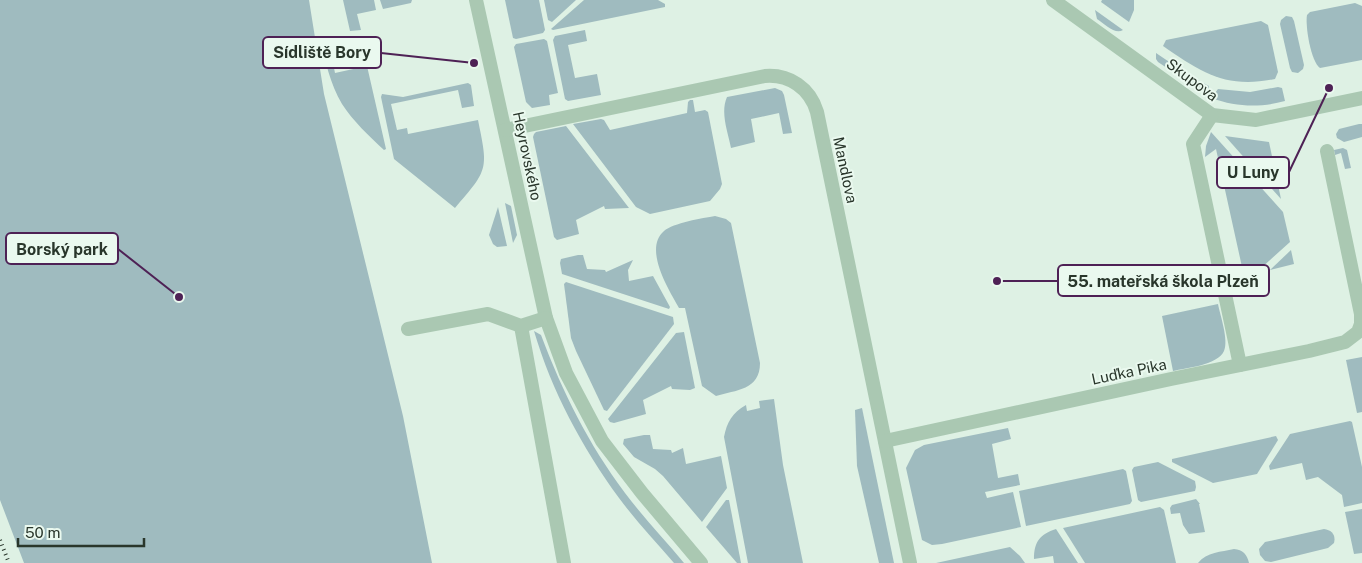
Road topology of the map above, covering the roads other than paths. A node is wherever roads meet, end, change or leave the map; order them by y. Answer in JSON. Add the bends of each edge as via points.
{"nodes":[{"id":1,"x":476,"y":0,"type":"edge"},
{"id":2,"x":1053,"y":0,"type":"edge"},
{"id":3,"x":1362,"y":98,"type":"edge"},
{"id":4,"x":1212,"y":115,"type":"junction"},
{"id":5,"x":505,"y":130,"type":"junction"},
{"id":6,"x":1327,"y":150,"type":"dead end"},
{"id":7,"x":1361,"y":314,"type":"edge"},
{"id":8,"x":546,"y":318,"type":"junction"},
{"id":9,"x":521,"y":326,"type":"junction"},
{"id":10,"x":408,"y":329,"type":"dead end"},
{"id":11,"x":1240,"y":365,"type":"junction"},
{"id":12,"x":885,"y":441,"type":"junction"},
{"id":13,"x":564,"y":563,"type":"edge"},
{"id":14,"x":701,"y":563,"type":"edge"},
{"id":15,"x":910,"y":563,"type":"edge"}],
"edges":[{"from":1,"to":5,"type":"street","name":"Heyrovského"},
{"from":2,"to":4,"type":"street","name":"Skupova"},
{"from":3,"to":4,"type":"street","name":"Skupova","via":[[1256,120]]},
{"from":4,"to":11,"type":"street","via":[[1193,144]]},
{"from":5,"to":8,"type":"street","name":"Heyrovského"},
{"from":5,"to":12,"type":"street","name":"Mandlova","via":[[765,76],[784,78],[802,87],[817,112]]},
{"from":6,"to":7,"type":"street"},
{"from":7,"to":11,"type":"street","name":"Luďka Pika","via":[[1358,332],[1345,342]]},
{"from":8,"to":9,"type":"street"},
{"from":8,"to":14,"type":"street","name":"Heyrovského","via":[[566,374],[602,441]]},
{"from":9,"to":10,"type":"street","via":[[488,314]]},
{"from":9,"to":13,"type":"street"},
{"from":11,"to":12,"type":"street","name":"Luďka Pika"},
{"from":12,"to":15,"type":"street","name":"Mandlova"}]}
